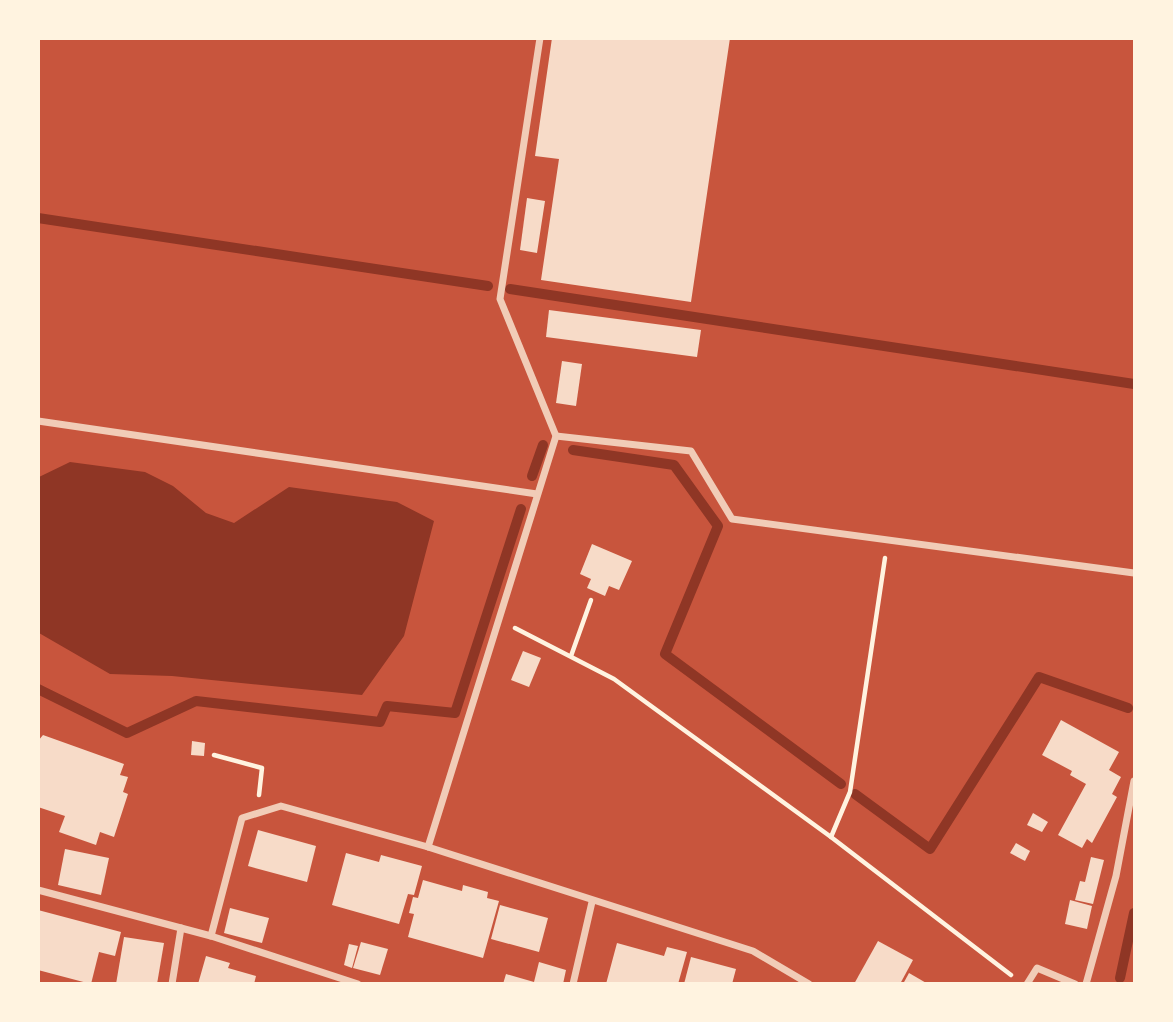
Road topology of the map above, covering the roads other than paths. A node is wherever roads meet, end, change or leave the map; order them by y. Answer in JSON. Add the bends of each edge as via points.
{"nodes":[{"id":1,"x":540,"y":38,"type":"edge"},
{"id":2,"x":38,"y":421,"type":"edge"},
{"id":3,"x":556,"y":436,"type":"junction"},
{"id":4,"x":537,"y":494,"type":"junction"},
{"id":5,"x":1135,"y":573,"type":"edge"},
{"id":6,"x":1135,"y":781,"type":"edge"},
{"id":7,"x":428,"y":847,"type":"junction"},
{"id":8,"x":38,"y":890,"type":"edge"},
{"id":9,"x":592,"y":902,"type":"junction"},
{"id":10,"x":181,"y":928,"type":"junction"},
{"id":11,"x":211,"y":936,"type":"junction"},
{"id":12,"x":172,"y":984,"type":"edge"},
{"id":13,"x":358,"y":984,"type":"edge"},
{"id":14,"x":573,"y":984,"type":"edge"},
{"id":15,"x":809,"y":984,"type":"edge"},
{"id":16,"x":1027,"y":984,"type":"edge"},
{"id":17,"x":1075,"y":984,"type":"edge"},
{"id":18,"x":1086,"y":984,"type":"edge"}],
"edges":[{"from":1,"to":3,"type":"street","via":[[500,299]]},
{"from":2,"to":4,"type":"street"},
{"from":3,"to":4,"type":"street"},
{"from":3,"to":5,"type":"street","via":[[691,451],[732,519]]},
{"from":4,"to":7,"type":"street"},
{"from":6,"to":18,"type":"street","via":[[1116,876]]},
{"from":7,"to":9,"type":"street"},
{"from":7,"to":11,"type":"street","via":[[281,806],[242,818]]},
{"from":8,"to":10,"type":"street"},
{"from":9,"to":14,"type":"street"},
{"from":9,"to":15,"type":"street","via":[[753,951]]},
{"from":10,"to":11,"type":"street"},
{"from":10,"to":12,"type":"street"},
{"from":11,"to":13,"type":"street"},
{"from":16,"to":17,"type":"street","via":[[1037,968]]}]}
